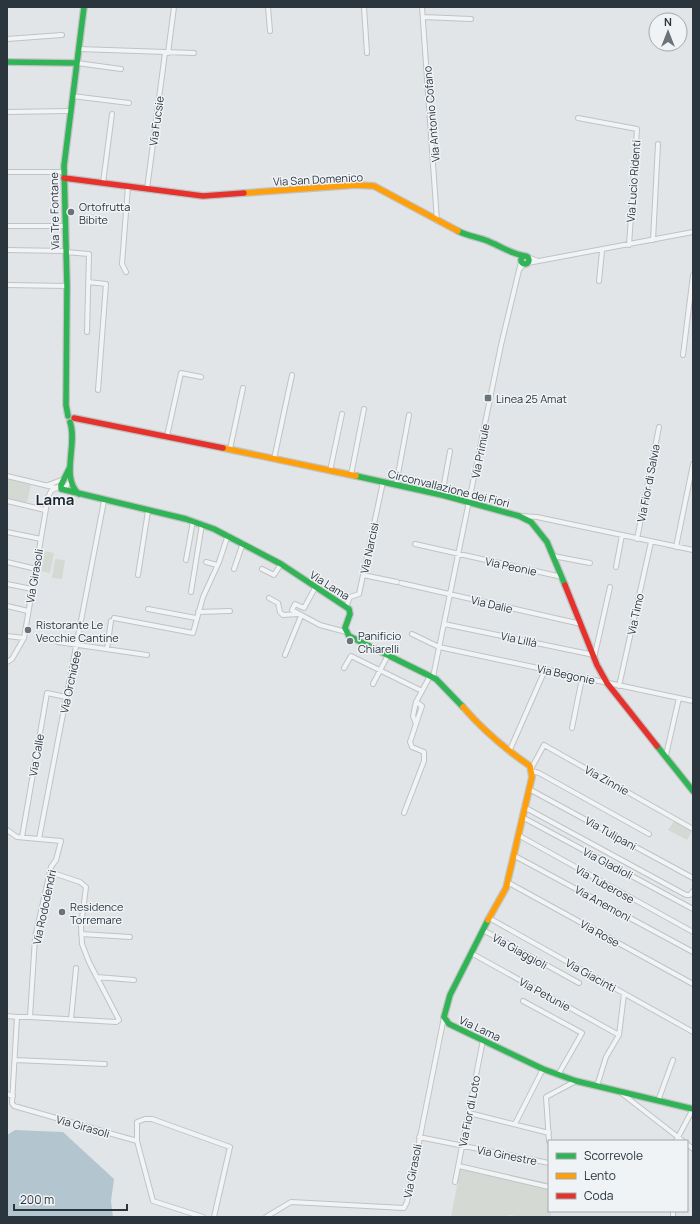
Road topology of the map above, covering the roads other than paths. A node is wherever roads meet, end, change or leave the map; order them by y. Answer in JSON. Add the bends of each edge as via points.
{"nodes":[{"id":1,"x":84,"y":7,"type":"edge"},
{"id":2,"x":174,"y":7,"type":"edge"},
{"id":3,"x":268,"y":7,"type":"edge"},
{"id":4,"x":364,"y":7,"type":"edge"},
{"id":5,"x":422,"y":7,"type":"edge"},
{"id":6,"x":423,"y":17,"type":"junction"},
{"id":7,"x":470,"y":19,"type":"dead end"},
{"id":8,"x":270,"y":30,"type":"dead end"},
{"id":9,"x":62,"y":35,"type":"dead end"},
{"id":10,"x":7,"y":39,"type":"edge"},
{"id":11,"x":79,"y":49,"type":"junction"},
{"id":12,"x":167,"y":53,"type":"junction"},
{"id":13,"x":194,"y":53,"type":"dead end"},
{"id":14,"x":367,"y":53,"type":"dead end"},
{"id":15,"x":7,"y":62,"type":"edge"},
{"id":16,"x":77,"y":63,"type":"junction"},
{"id":17,"x":121,"y":69,"type":"dead end"},
{"id":18,"x":72,"y":96,"type":"junction"},
{"id":19,"x":129,"y":103,"type":"dead end"},
{"id":20,"x":70,"y":111,"type":"junction"},
{"id":21,"x":7,"y":112,"type":"edge"},
{"id":22,"x":112,"y":114,"type":"dead end"},
{"id":23,"x":578,"y":118,"type":"dead end"},
{"id":24,"x":658,"y":144,"type":"dead end"},
{"id":25,"x":7,"y":172,"type":"edge"},
{"id":26,"x":64,"y":175,"type":"junction"},
{"id":27,"x":103,"y":183,"type":"junction"},
{"id":28,"x":128,"y":186,"type":"junction"},
{"id":29,"x":147,"y":188,"type":"junction"},
{"id":30,"x":437,"y":221,"type":"junction"},
{"id":31,"x":7,"y":226,"type":"edge"},
{"id":32,"x":64,"y":226,"type":"junction"},
{"id":33,"x":693,"y":232,"type":"edge"},
{"id":34,"x":653,"y":240,"type":"junction"},
{"id":35,"x":628,"y":245,"type":"junction"},
{"id":36,"x":7,"y":250,"type":"edge"},
{"id":37,"x":602,"y":251,"type":"junction"},
{"id":38,"x":65,"y":252,"type":"junction"},
{"id":39,"x":524,"y":261,"type":"junction"},
{"id":40,"x":126,"y":272,"type":"dead end"},
{"id":41,"x":693,"y":275,"type":"edge"},
{"id":42,"x":599,"y":281,"type":"dead end"},
{"id":43,"x":88,"y":282,"type":"junction"},
{"id":44,"x":7,"y":285,"type":"edge"},
{"id":45,"x":67,"y":286,"type":"junction"},
{"id":46,"x":87,"y":332,"type":"dead end"},
{"id":47,"x":683,"y":355,"type":"dead end"},
{"id":48,"x":292,"y":375,"type":"dead end"},
{"id":49,"x":201,"y":377,"type":"dead end"},
{"id":50,"x":243,"y":388,"type":"dead end"},
{"id":51,"x":98,"y":390,"type":"dead end"},
{"id":52,"x":364,"y":409,"type":"dead end"},
{"id":53,"x":342,"y":414,"type":"dead end"},
{"id":54,"x":409,"y":415,"type":"dead end"},
{"id":55,"x":68,"y":416,"type":"joint"},
{"id":56,"x":72,"y":420,"type":"junction"},
{"id":57,"x":659,"y":427,"type":"dead end"},
{"id":58,"x":167,"y":436,"type":"junction"},
{"id":59,"x":230,"y":449,"type":"junction"},
{"id":60,"x":450,"y":451,"type":"dead end"},
{"id":61,"x":274,"y":459,"type":"junction"},
{"id":62,"x":693,"y":464,"type":"edge"},
{"id":63,"x":70,"y":467,"type":"junction"},
{"id":64,"x":330,"y":471,"type":"junction"},
{"id":65,"x":351,"y":475,"type":"junction"},
{"id":66,"x":7,"y":476,"type":"edge"},
{"id":67,"x":64,"y":479,"type":"junction"},
{"id":68,"x":70,"y":481,"type":"junction"},
{"id":69,"x":383,"y":482,"type":"junction"},
{"id":70,"x":396,"y":485,"type":"junction"},
{"id":71,"x":46,"y":486,"type":"junction"},
{"id":72,"x":59,"y":487,"type":"junction"},
{"id":73,"x":442,"y":494,"type":"junction"},
{"id":74,"x":82,"y":496,"type":"junction"},
{"id":75,"x":7,"y":501,"type":"edge"},
{"id":76,"x":104,"y":501,"type":"junction"},
{"id":77,"x":469,"y":503,"type":"junction"},
{"id":78,"x":45,"y":510,"type":"junction"},
{"id":79,"x":148,"y":510,"type":"junction"},
{"id":80,"x":519,"y":516,"type":"junction"},
{"id":81,"x":193,"y":521,"type":"junction"},
{"id":82,"x":202,"y":524,"type":"junction"},
{"id":83,"x":7,"y":532,"type":"edge"},
{"id":84,"x":228,"y":535,"type":"junction"},
{"id":85,"x":622,"y":535,"type":"junction"},
{"id":86,"x":41,"y":539,"type":"junction"},
{"id":87,"x":637,"y":539,"type":"junction"},
{"id":88,"x":651,"y":542,"type":"junction"},
{"id":89,"x":243,"y":543,"type":"junction"},
{"id":90,"x":415,"y":544,"type":"dead end"},
{"id":91,"x":676,"y":547,"type":"junction"},
{"id":92,"x":693,"y":550,"type":"edge"},
{"id":93,"x":459,"y":554,"type":"junction"},
{"id":94,"x":553,"y":556,"type":"junction"},
{"id":95,"x":186,"y":560,"type":"dead end"},
{"id":96,"x":7,"y":562,"type":"edge"},
{"id":97,"x":206,"y":562,"type":"dead end"},
{"id":98,"x":590,"y":562,"type":"dead end"},
{"id":99,"x":281,"y":564,"type":"junction"},
{"id":100,"x":217,"y":565,"type":"junction"},
{"id":101,"x":616,"y":566,"type":"dead end"},
{"id":102,"x":36,"y":569,"type":"junction"},
{"id":103,"x":234,"y":569,"type":"dead end"},
{"id":104,"x":262,"y":569,"type":"dead end"},
{"id":105,"x":138,"y":575,"type":"dead end"},
{"id":106,"x":363,"y":575,"type":"junction"},
{"id":107,"x":563,"y":577,"type":"junction"},
{"id":108,"x":7,"y":584,"type":"edge"},
{"id":109,"x":610,"y":587,"type":"dead end"},
{"id":110,"x":315,"y":588,"type":"junction"},
{"id":111,"x":32,"y":589,"type":"junction"},
{"id":112,"x":191,"y":592,"type":"dead end"},
{"id":113,"x":450,"y":595,"type":"junction"},
{"id":114,"x":270,"y":598,"type":"dead end"},
{"id":115,"x":7,"y":606,"type":"edge"},
{"id":116,"x":346,"y":607,"type":"junction"},
{"id":117,"x":148,"y":609,"type":"dead end"},
{"id":118,"x":28,"y":611,"type":"junction"},
{"id":119,"x":230,"y":611,"type":"dead end"},
{"id":120,"x":198,"y":612,"type":"junction"},
{"id":121,"x":300,"y":615,"type":"junction"},
{"id":122,"x":196,"y":618,"type":"junction"},
{"id":123,"x":444,"y":624,"type":"junction"},
{"id":124,"x":582,"y":624,"type":"junction"},
{"id":125,"x":346,"y":632,"type":"junction"},
{"id":126,"x":412,"y":634,"type":"dead end"},
{"id":127,"x":7,"y":636,"type":"edge"},
{"id":128,"x":24,"y":638,"type":"junction"},
{"id":129,"x":58,"y":642,"type":"dead end"},
{"id":130,"x":78,"y":645,"type":"junction"},
{"id":131,"x":439,"y":647,"type":"junction"},
{"id":132,"x":107,"y":649,"type":"junction"},
{"id":133,"x":285,"y":655,"type":"dead end"},
{"id":134,"x":388,"y":655,"type":"junction"},
{"id":135,"x":594,"y":655,"type":"junction"},
{"id":136,"x":147,"y":656,"type":"dead end"},
{"id":137,"x":7,"y":662,"type":"edge"},
{"id":138,"x":344,"y":668,"type":"dead end"},
{"id":139,"x":380,"y":670,"type":"junction"},
{"id":140,"x":545,"y":670,"type":"junction"},
{"id":141,"x":431,"y":676,"type":"junction"},
{"id":142,"x":582,"y":678,"type":"junction"},
{"id":143,"x":607,"y":683,"type":"junction"},
{"id":144,"x":373,"y":684,"type":"dead end"},
{"id":145,"x":619,"y":686,"type":"junction"},
{"id":146,"x":422,"y":691,"type":"junction"},
{"id":147,"x":66,"y":697,"type":"junction"},
{"id":148,"x":679,"y":698,"type":"junction"},
{"id":149,"x":693,"y":700,"type":"edge"},
{"id":150,"x":416,"y":702,"type":"junction"},
{"id":151,"x":416,"y":724,"type":"junction"},
{"id":152,"x":572,"y":728,"type":"dead end"},
{"id":153,"x":509,"y":752,"type":"junction"},
{"id":154,"x":666,"y":755,"type":"junction"},
{"id":155,"x":532,"y":770,"type":"junction"},
{"id":156,"x":693,"y":782,"type":"edge"},
{"id":157,"x":529,"y":789,"type":"junction"},
{"id":158,"x":692,"y":790,"type":"edge"},
{"id":159,"x":524,"y":806,"type":"junction"},
{"id":160,"x":404,"y":813,"type":"dead end"},
{"id":161,"x":522,"y":817,"type":"junction"},
{"id":162,"x":693,"y":829,"type":"edge"},
{"id":163,"x":7,"y":830,"type":"edge"},
{"id":164,"x":649,"y":834,"type":"dead end"},
{"id":165,"x":518,"y":835,"type":"junction"},
{"id":166,"x":22,"y":837,"type":"junction"},
{"id":167,"x":39,"y":839,"type":"junction"},
{"id":168,"x":513,"y":855,"type":"junction"},
{"id":169,"x":50,"y":872,"type":"junction"},
{"id":170,"x":693,"y":878,"type":"edge"},
{"id":171,"x":507,"y":882,"type":"junction"},
{"id":172,"x":693,"y":891,"type":"edge"},
{"id":173,"x":693,"y":909,"type":"edge"},
{"id":174,"x":488,"y":918,"type":"junction"},
{"id":175,"x":483,"y":930,"type":"junction"},
{"id":176,"x":693,"y":932,"type":"edge"},
{"id":177,"x":81,"y":934,"type":"junction"},
{"id":178,"x":130,"y":937,"type":"dead end"},
{"id":179,"x":693,"y":952,"type":"edge"},
{"id":180,"x":471,"y":953,"type":"junction"},
{"id":181,"x":76,"y":968,"type":"dead end"},
{"id":182,"x":97,"y":977,"type":"junction"},
{"id":183,"x":134,"y":980,"type":"dead end"},
{"id":184,"x":579,"y":983,"type":"dead end"},
{"id":185,"x":693,"y":984,"type":"edge"},
{"id":186,"x":624,"y":994,"type":"junction"},
{"id":187,"x":523,"y":1001,"type":"dead end"},
{"id":188,"x":7,"y":1016,"type":"edge"},
{"id":189,"x":17,"y":1017,"type":"junction"},
{"id":190,"x":30,"y":1017,"type":"junction"},
{"id":191,"x":444,"y":1017,"type":"junction"},
{"id":192,"x":71,"y":1019,"type":"junction"},
{"id":193,"x":693,"y":1032,"type":"edge"},
{"id":194,"x":619,"y":1035,"type":"junction"},
{"id":195,"x":483,"y":1040,"type":"junction"},
{"id":196,"x":15,"y":1060,"type":"junction"},
{"id":197,"x":673,"y":1060,"type":"dead end"},
{"id":198,"x":104,"y":1064,"type":"dead end"},
{"id":199,"x":544,"y":1069,"type":"junction"},
{"id":200,"x":558,"y":1075,"type":"junction"},
{"id":201,"x":576,"y":1082,"type":"junction"},
{"id":202,"x":597,"y":1086,"type":"junction"},
{"id":203,"x":619,"y":1091,"type":"junction"},
{"id":204,"x":7,"y":1094,"type":"edge"},
{"id":205,"x":13,"y":1096,"type":"junction"},
{"id":206,"x":658,"y":1101,"type":"junction"},
{"id":207,"x":693,"y":1109,"type":"edge"},
{"id":208,"x":469,"y":1113,"type":"junction"},
{"id":209,"x":515,"y":1124,"type":"junction"},
{"id":210,"x":549,"y":1133,"type":"junction"},
{"id":211,"x":419,"y":1137,"type":"junction"},
{"id":212,"x":677,"y":1139,"type":"edge"},
{"id":213,"x":549,"y":1140,"type":"edge"},
{"id":214,"x":137,"y":1141,"type":"junction"},
{"id":215,"x":462,"y":1146,"type":"junction"},
{"id":216,"x":548,"y":1163,"type":"edge"},
{"id":217,"x":459,"y":1166,"type":"junction"},
{"id":218,"x":455,"y":1182,"type":"dead end"},
{"id":219,"x":548,"y":1187,"type":"edge"},
{"id":220,"x":203,"y":1217,"type":"edge"},
{"id":221,"x":214,"y":1217,"type":"edge"},
{"id":222,"x":266,"y":1217,"type":"edge"}],
"edges":[{"from":1,"to":11,"type":"street","name":"Via Tre Fontane"},
{"from":2,"to":12,"type":"street","name":"Via Fucsie"},
{"from":3,"to":8,"type":"street"},
{"from":4,"to":14,"type":"street"},
{"from":5,"to":6,"type":"street","name":"Via Antonio Cofano"},
{"from":6,"to":7,"type":"street"},
{"from":6,"to":30,"type":"street","name":"Via Antonio Cofano"},
{"from":9,"to":10,"type":"street"},
{"from":11,"to":12,"type":"street"},
{"from":11,"to":16,"type":"street","name":"Via Tre Fontane"},
{"from":12,"to":13,"type":"street"},
{"from":12,"to":29,"type":"street","name":"Via Fucsie"},
{"from":15,"to":16,"type":"street"},
{"from":16,"to":17,"type":"street"},
{"from":16,"to":18,"type":"street","name":"Via Tre Fontane"},
{"from":18,"to":19,"type":"street"},
{"from":18,"to":20,"type":"street","name":"Via Tre Fontane"},
{"from":20,"to":21,"type":"street"},
{"from":20,"to":26,"type":"street","name":"Via Tre Fontane"},
{"from":22,"to":27,"type":"street"},
{"from":23,"to":35,"type":"street","name":"Via Lucio Ridenti","via":[[637,129]]},
{"from":24,"to":34,"type":"street"},
{"from":25,"to":26,"type":"street"},
{"from":26,"to":27,"type":"street","name":"Via San Domenico"},
{"from":26,"to":32,"type":"street","name":"Via Tre Fontane"},
{"from":27,"to":28,"type":"street","name":"Via San Domenico"},
{"from":28,"to":29,"type":"street","name":"Via San Domenico"},
{"from":28,"to":40,"type":"street","via":[[122,264]]},
{"from":29,"to":30,"type":"street","name":"Via San Domenico","via":[[218,196],[356,185],[374,186]]},
{"from":30,"to":39,"type":"street","name":"Via San Domenico","via":[[469,237],[489,242]]},
{"from":31,"to":32,"type":"street"},
{"from":32,"to":38,"type":"street","name":"Via Tre Fontane"},
{"from":33,"to":34,"type":"street"},
{"from":34,"to":35,"type":"street"},
{"from":35,"to":37,"type":"street"},
{"from":36,"to":38,"type":"street"},
{"from":37,"to":39,"type":"street","via":[[540,262]]},
{"from":37,"to":42,"type":"street"},
{"from":38,"to":43,"type":"street","via":[[89,254]]},
{"from":38,"to":45,"type":"street","name":"Via Tre Fontane"},
{"from":39,"to":77,"type":"street","name":"Via Primule","via":[[517,272]]},
{"from":41,"to":47,"type":"street"},
{"from":43,"to":46,"type":"street"},
{"from":43,"to":51,"type":"street","via":[[106,284]]},
{"from":44,"to":45,"type":"street"},
{"from":45,"to":55,"type":"street","name":"Via Tre Fontane"},
{"from":48,"to":61,"type":"street"},
{"from":49,"to":58,"type":"street","via":[[181,373]]},
{"from":50,"to":59,"type":"street"},
{"from":52,"to":65,"type":"street"},
{"from":53,"to":64,"type":"street"},
{"from":54,"to":70,"type":"street"},
{"from":55,"to":56,"type":"street","name":"Circonvallazione dei Fiori","via":[[72,415]]},
{"from":56,"to":58,"type":"street","name":"Circonvallazione dei Fiori"},
{"from":56,"to":63,"type":"street"},
{"from":57,"to":87,"type":"street","name":"Via Fior di Salvia"},
{"from":58,"to":59,"type":"street","name":"Circonvallazione dei Fiori"},
{"from":59,"to":61,"type":"street","name":"Circonvallazione dei Fiori"},
{"from":60,"to":73,"type":"street"},
{"from":61,"to":64,"type":"street","name":"Circonvallazione dei Fiori"},
{"from":62,"to":91,"type":"street"},
{"from":63,"to":67,"type":"street"},
{"from":63,"to":68,"type":"street"},
{"from":64,"to":65,"type":"street","name":"Circonvallazione dei Fiori"},
{"from":65,"to":69,"type":"street","name":"Circonvallazione dei Fiori"},
{"from":66,"to":71,"type":"street"},
{"from":67,"to":71,"type":"street"},
{"from":67,"to":72,"type":"street"},
{"from":68,"to":72,"type":"street","name":"Via Girasoli","via":[[66,487]]},
{"from":68,"to":74,"type":"street","via":[[73,489]]},
{"from":69,"to":70,"type":"street","name":"Circonvallazione dei Fiori"},
{"from":69,"to":106,"type":"street","name":"Via Narcisi"},
{"from":70,"to":73,"type":"street","name":"Circonvallazione dei Fiori"},
{"from":71,"to":72,"type":"street"},
{"from":72,"to":74,"type":"street","name":"Via Lama"},
{"from":72,"to":78,"type":"street","name":"Via Girasoli","via":[[51,491]]},
{"from":73,"to":77,"type":"street","name":"Circonvallazione dei Fiori"},
{"from":74,"to":76,"type":"street","name":"Via Lama"},
{"from":75,"to":78,"type":"street"},
{"from":76,"to":79,"type":"street","name":"Via Lama"},
{"from":76,"to":130,"type":"street","name":"Via Orchidee"},
{"from":77,"to":80,"type":"street","name":"Circonvallazione dei Fiori"},
{"from":77,"to":93,"type":"street","name":"Via Primule"},
{"from":78,"to":86,"type":"street","name":"Via Girasoli"},
{"from":79,"to":81,"type":"street","name":"Via Lama"},
{"from":79,"to":105,"type":"street"},
{"from":80,"to":85,"type":"street","via":[[537,517]]},
{"from":80,"to":94,"type":"street","name":"Circonvallazione dei Fiori","via":[[537,528]]},
{"from":81,"to":82,"type":"street","name":"Via Lama"},
{"from":81,"to":95,"type":"street"},
{"from":82,"to":84,"type":"street","name":"Via Lama"},
{"from":82,"to":112,"type":"street"},
{"from":83,"to":86,"type":"street"},
{"from":84,"to":89,"type":"street","name":"Via Lama"},
{"from":84,"to":100,"type":"street"},
{"from":85,"to":87,"type":"street"},
{"from":85,"to":101,"type":"street"},
{"from":86,"to":102,"type":"street","name":"Via Girasoli"},
{"from":87,"to":88,"type":"street"},
{"from":88,"to":91,"type":"street"},
{"from":88,"to":145,"type":"street","name":"Via Timo"},
{"from":89,"to":99,"type":"street","name":"Via Lama"},
{"from":89,"to":103,"type":"street"},
{"from":90,"to":93,"type":"street","name":"Via Peonie"},
{"from":91,"to":92,"type":"street"},
{"from":93,"to":107,"type":"street","name":"Via Peonie"},
{"from":93,"to":113,"type":"street","name":"Via Primule"},
{"from":94,"to":98,"type":"street"},
{"from":94,"to":107,"type":"street","name":"Circonvallazione dei Fiori"},
{"from":96,"to":102,"type":"street"},
{"from":97,"to":100,"type":"street"},
{"from":99,"to":104,"type":"street","via":[[274,575]]},
{"from":99,"to":110,"type":"street","name":"Via Lama"},
{"from":100,"to":120,"type":"street"},
{"from":102,"to":111,"type":"street","name":"Via Girasoli"},
{"from":106,"to":113,"type":"street","name":"Via Dalie"},
{"from":106,"to":116,"type":"street","name":"Via Narcisi","via":[[359,594],[350,597]]},
{"from":107,"to":124,"type":"street","name":"Circonvallazione dei Fiori"},
{"from":108,"to":111,"type":"street"},
{"from":109,"to":135,"type":"street"},
{"from":110,"to":116,"type":"street","name":"Via Lama"},
{"from":110,"to":121,"type":"street","via":[[304,608],[295,604],[292,610]]},
{"from":111,"to":118,"type":"street","name":"Via Girasoli"},
{"from":113,"to":123,"type":"street","name":"Via Primule"},
{"from":113,"to":124,"type":"street","name":"Via Dalie"},
{"from":114,"to":121,"type":"street","via":[[278,603],[280,612],[284,615]]},
{"from":115,"to":118,"type":"street"},
{"from":116,"to":125,"type":"street","name":"Via Lama","via":[[350,614]]},
{"from":117,"to":122,"type":"street"},
{"from":118,"to":128,"type":"street","name":"Via Girasoli"},
{"from":119,"to":120,"type":"street"},
{"from":120,"to":122,"type":"street"},
{"from":121,"to":125,"type":"street"},
{"from":121,"to":133,"type":"street"},
{"from":122,"to":132,"type":"street","via":[[193,633],[113,619]]},
{"from":123,"to":131,"type":"street","name":"Via Primule"},
{"from":123,"to":135,"type":"street","name":"Via Lillà"},
{"from":124,"to":135,"type":"street","name":"Circonvallazione dei Fiori"},
{"from":125,"to":134,"type":"street","via":[[349,636]]},
{"from":126,"to":131,"type":"street","name":"Via Begonie"},
{"from":127,"to":128,"type":"street"},
{"from":128,"to":137,"type":"street","name":"Via Girasoli","via":[[12,659]]},
{"from":129,"to":130,"type":"street"},
{"from":130,"to":132,"type":"street"},
{"from":130,"to":147,"type":"street","name":"Via Orchidee"},
{"from":131,"to":140,"type":"street","name":"Via Begonie"},
{"from":131,"to":141,"type":"street","name":"Via Primule"},
{"from":132,"to":136,"type":"street"},
{"from":134,"to":139,"type":"street"},
{"from":134,"to":141,"type":"street"},
{"from":135,"to":143,"type":"street","name":"Circonvallazione dei Fiori"},
{"from":138,"to":139,"type":"street","via":[[351,656]]},
{"from":139,"to":144,"type":"street"},
{"from":139,"to":146,"type":"street"},
{"from":140,"to":142,"type":"street","name":"Via Begonie"},
{"from":140,"to":153,"type":"street"},
{"from":141,"to":146,"type":"street","name":"Via Primule"},
{"from":141,"to":153,"type":"street"},
{"from":142,"to":143,"type":"street","name":"Via Begonie"},
{"from":142,"to":152,"type":"street"},
{"from":143,"to":145,"type":"street","name":"Via Begonie"},
{"from":143,"to":154,"type":"street","name":"Circonvallazione dei Fiori"},
{"from":145,"to":148,"type":"street","name":"Via Begonie"},
{"from":146,"to":150,"type":"street","name":"Via Primule"},
{"from":147,"to":166,"type":"street","name":"Via Calle","via":[[47,693]]},
{"from":147,"to":167,"type":"street","name":"Via Orchidee"},
{"from":148,"to":149,"type":"street","name":"Via Begonie"},
{"from":148,"to":154,"type":"street"},
{"from":150,"to":151,"type":"street","via":[[413,716]]},
{"from":150,"to":151,"type":"street","via":[[422,706]]},
{"from":151,"to":160,"type":"street","via":[[410,742],[412,747],[424,752],[424,761]]},
{"from":153,"to":155,"type":"street"},
{"from":154,"to":158,"type":"street","name":"Circonvallazione dei Fiori"},
{"from":155,"to":157,"type":"street","name":"Via Lama"},
{"from":155,"to":162,"type":"street","name":"Via Zinnie","via":[[544,745]]},
{"from":155,"to":164,"type":"street"},
{"from":156,"to":158,"type":"street"},
{"from":157,"to":159,"type":"street","name":"Via Lama"},
{"from":157,"to":170,"type":"street","name":"Via Tulipani"},
{"from":159,"to":161,"type":"street","name":"Via Lama"},
{"from":159,"to":172,"type":"street","via":[[686,895]]},
{"from":161,"to":165,"type":"street","name":"Via Lama"},
{"from":161,"to":173,"type":"street","name":"Via Gladioli"},
{"from":163,"to":166,"type":"street","name":"Via Rododendri","via":[[17,837]]},
{"from":165,"to":168,"type":"street","name":"Via Lama"},
{"from":165,"to":176,"type":"street","name":"Via Tuberose"},
{"from":166,"to":167,"type":"street","name":"Via Rododendri"},
{"from":167,"to":169,"type":"street","name":"Via Rododendri","via":[[61,841]]},
{"from":168,"to":171,"type":"street","name":"Via Lama"},
{"from":168,"to":179,"type":"street","name":"Via Anemoni"},
{"from":169,"to":177,"type":"street","via":[[80,882],[86,887]]},
{"from":169,"to":190,"type":"street","name":"Via Rododendri","via":[[35,938]]},
{"from":171,"to":174,"type":"street","name":"Via Lama"},
{"from":171,"to":185,"type":"street","name":"Via Rose"},
{"from":174,"to":175,"type":"street","name":"Via Lama"},
{"from":174,"to":186,"type":"street","name":"Via Giacinti"},
{"from":175,"to":180,"type":"street","name":"Via Lama"},
{"from":175,"to":184,"type":"street","name":"Via Giaggioli"},
{"from":177,"to":178,"type":"street"},
{"from":177,"to":182,"type":"street","via":[[86,954]]},
{"from":180,"to":191,"type":"street","name":"Via Lama","via":[[450,994]]},
{"from":180,"to":194,"type":"street","name":"Via Petunie"},
{"from":181,"to":192,"type":"street"},
{"from":182,"to":183,"type":"street"},
{"from":182,"to":192,"type":"street","via":[[118,1016],[118,1022]]},
{"from":186,"to":193,"type":"street","name":"Via Giacinti"},
{"from":186,"to":194,"type":"street"},
{"from":187,"to":200,"type":"street","via":[[582,1033]]},
{"from":188,"to":189,"type":"street"},
{"from":189,"to":190,"type":"street"},
{"from":189,"to":196,"type":"street"},
{"from":190,"to":192,"type":"street"},
{"from":191,"to":195,"type":"street","name":"Via Lama","via":[[449,1024]]},
{"from":191,"to":211,"type":"street","name":"Via Girasoli"},
{"from":194,"to":202,"type":"street","via":[[606,1057]]},
{"from":195,"to":199,"type":"street","name":"Via Lama"},
{"from":195,"to":208,"type":"street","name":"Via Fior di Loto"},
{"from":196,"to":198,"type":"street"},
{"from":196,"to":205,"type":"street"},
{"from":197,"to":206,"type":"street"},
{"from":199,"to":200,"type":"street","name":"Via Lama"},
{"from":199,"to":209,"type":"street"},
{"from":200,"to":201,"type":"street","name":"Via Lama"},
{"from":201,"to":202,"type":"street","name":"Via Lama"},
{"from":201,"to":210,"type":"street","via":[[546,1097]]},
{"from":202,"to":203,"type":"street","name":"Via Lama"},
{"from":203,"to":206,"type":"street","name":"Via Lama"},
{"from":203,"to":212,"type":"street"},
{"from":204,"to":205,"type":"street"},
{"from":205,"to":214,"type":"street","name":"Via Girasoli","via":[[14,1106]]},
{"from":206,"to":207,"type":"street","name":"Via Lama"},
{"from":207,"to":212,"type":"street"},
{"from":208,"to":209,"type":"street"},
{"from":208,"to":215,"type":"street","name":"Via Fior di Loto"},
{"from":209,"to":210,"type":"street"},
{"from":210,"to":213,"type":"street"},
{"from":211,"to":215,"type":"street","name":"Via Ginestre"},
{"from":211,"to":222,"type":"street","name":"Via Girasoli","via":[[404,1208],[291,1202]]},
{"from":214,"to":220,"type":"street","via":[[153,1201]]},
{"from":214,"to":221,"type":"street","via":[[137,1122],[145,1119],[230,1146]]},
{"from":215,"to":216,"type":"street","name":"Via Ginestre"},
{"from":215,"to":217,"type":"street","name":"Via Fior di Loto"},
{"from":217,"to":218,"type":"street","name":"Via Fior di Loto"},
{"from":217,"to":219,"type":"street"}]}
